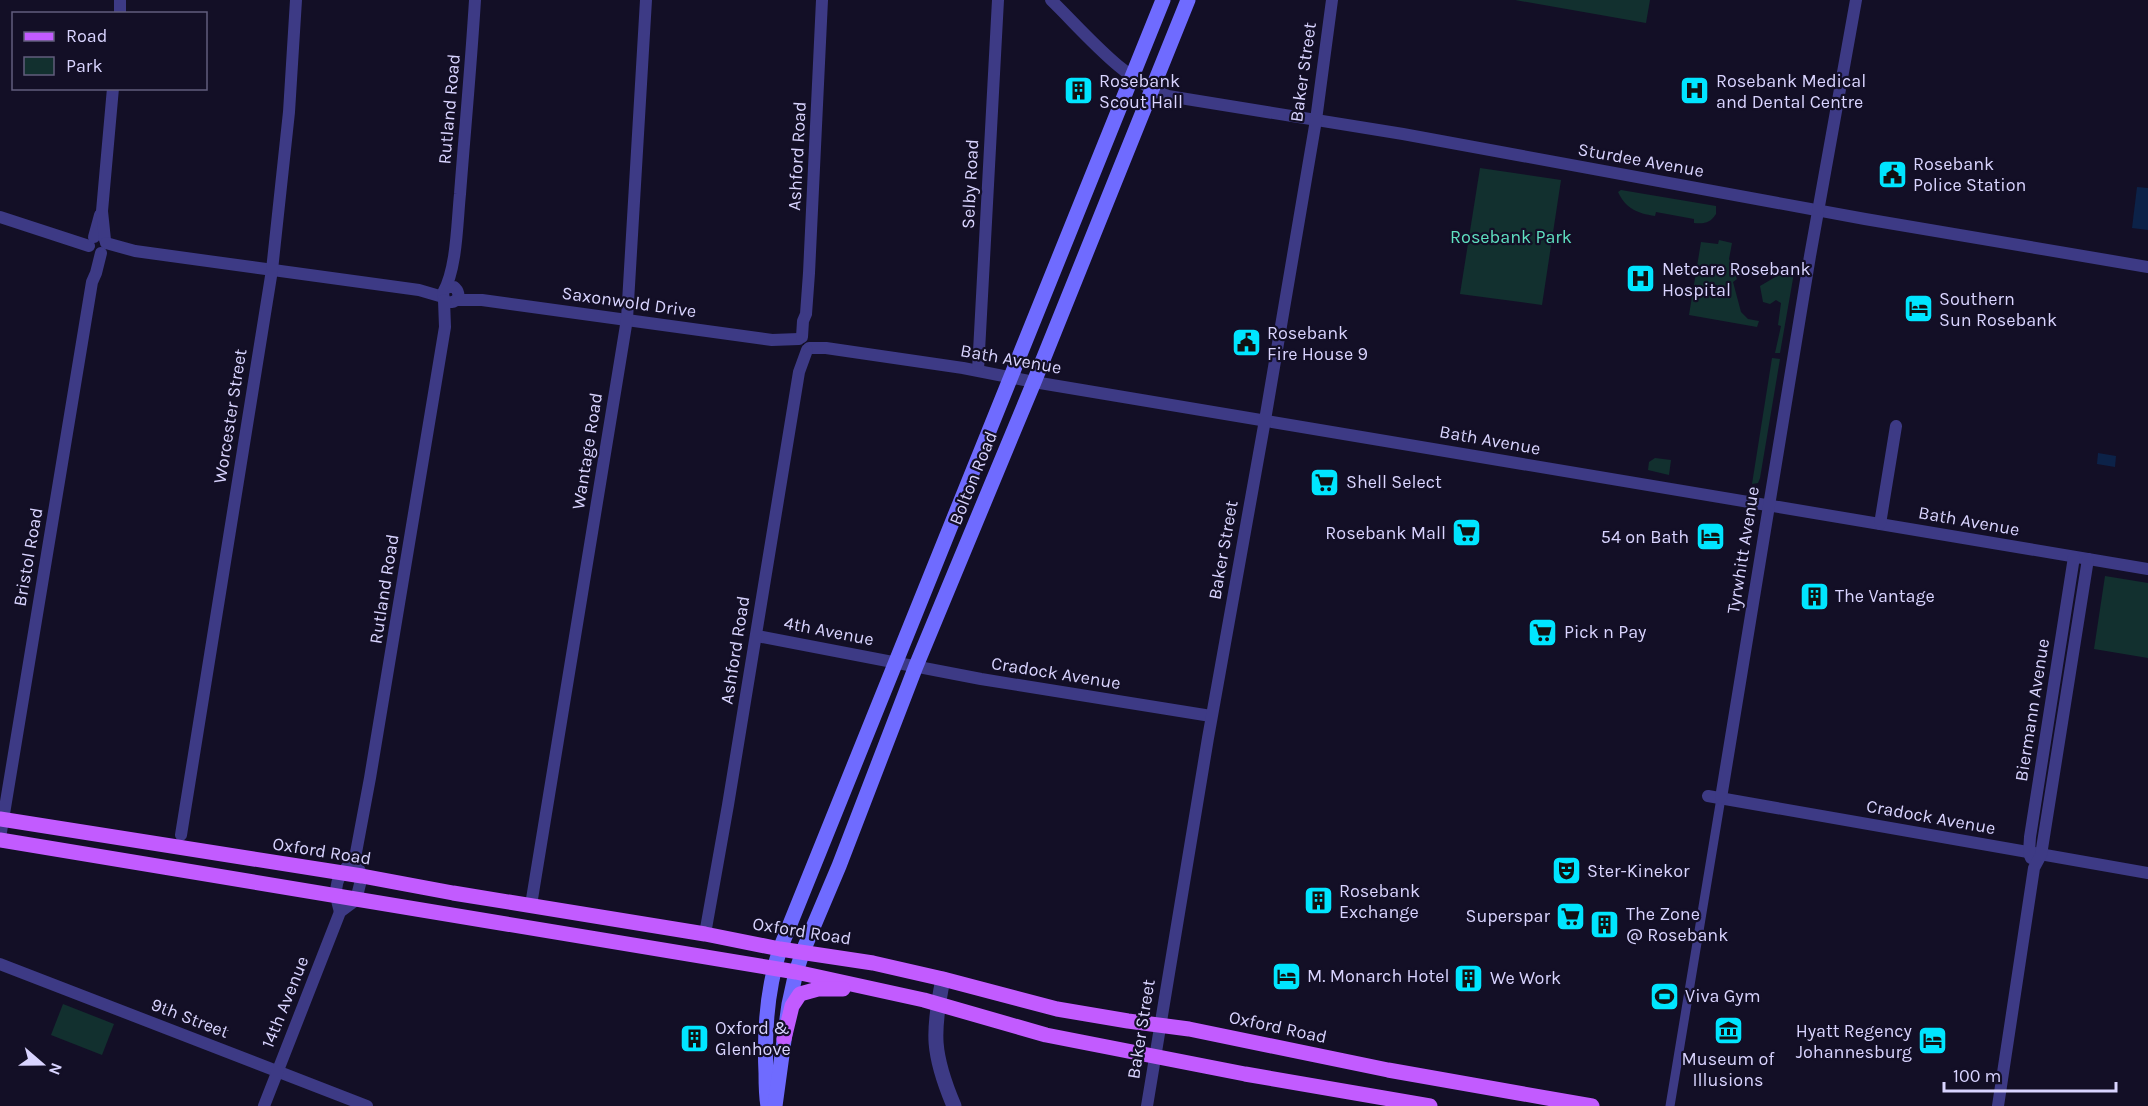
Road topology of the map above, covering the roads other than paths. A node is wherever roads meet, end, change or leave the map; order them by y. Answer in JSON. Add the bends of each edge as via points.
{"nodes":[{"id":1,"x":296,"y":0,"type":"edge"},
{"id":2,"x":475,"y":0,"type":"edge"},
{"id":3,"x":646,"y":0,"type":"edge"},
{"id":4,"x":822,"y":0,"type":"edge"},
{"id":5,"x":998,"y":0,"type":"edge"},
{"id":6,"x":1052,"y":0,"type":"edge"},
{"id":7,"x":1163,"y":0,"type":"edge"},
{"id":8,"x":1188,"y":0,"type":"edge"},
{"id":9,"x":1332,"y":0,"type":"edge"},
{"id":10,"x":1856,"y":0,"type":"edge"},
{"id":11,"x":1131,"y":77,"type":"junction"},
{"id":12,"x":113,"y":90,"type":"edge"},
{"id":13,"x":1151,"y":90,"type":"junction"},
{"id":14,"x":1316,"y":120,"type":"junction"},
{"id":15,"x":1818,"y":211,"type":"junction"},
{"id":16,"x":0,"y":218,"type":"edge"},
{"id":17,"x":98,"y":245,"type":"junction"},
{"id":18,"x":2148,"y":267,"type":"edge"},
{"id":19,"x":273,"y":270,"type":"junction"},
{"id":20,"x":451,"y":294,"type":"junction"},
{"id":21,"x":627,"y":319,"type":"junction"},
{"id":22,"x":804,"y":344,"type":"junction"},
{"id":23,"x":978,"y":370,"type":"junction"},
{"id":24,"x":1011,"y":377,"type":"junction"},
{"id":25,"x":1034,"y":382,"type":"junction"},
{"id":26,"x":1265,"y":420,"type":"junction"},
{"id":27,"x":1896,"y":426,"type":"dead end"},
{"id":28,"x":1769,"y":505,"type":"junction"},
{"id":29,"x":1880,"y":524,"type":"junction"},
{"id":30,"x":2074,"y":557,"type":"junction"},
{"id":31,"x":2088,"y":559,"type":"junction"},
{"id":32,"x":2148,"y":569,"type":"edge"},
{"id":33,"x":757,"y":636,"type":"junction"},
{"id":34,"x":896,"y":662,"type":"junction"},
{"id":35,"x":916,"y":666,"type":"junction"},
{"id":36,"x":2049,"y":715,"type":"junction"},
{"id":37,"x":1211,"y":716,"type":"junction"},
{"id":38,"x":2062,"y":717,"type":"junction"},
{"id":39,"x":1708,"y":796,"type":"dead end"},
{"id":40,"x":1721,"y":798,"type":"junction"},
{"id":41,"x":1,"y":819,"type":"edge"},
{"id":42,"x":0,"y":839,"type":"edge"},
{"id":43,"x":176,"y":841,"type":"junction"},
{"id":44,"x":188,"y":850,"type":"junction"},
{"id":45,"x":2035,"y":854,"type":"junction"},
{"id":46,"x":355,"y":858,"type":"junction"},
{"id":47,"x":166,"y":867,"type":"junction"},
{"id":48,"x":185,"y":870,"type":"junction"},
{"id":49,"x":340,"y":873,"type":"junction"},
{"id":50,"x":2148,"y":873,"type":"edge"},
{"id":51,"x":362,"y":876,"type":"junction"},
{"id":52,"x":335,"y":896,"type":"junction"},
{"id":53,"x":356,"y":900,"type":"junction"},
{"id":54,"x":531,"y":905,"type":"junction"},
{"id":55,"x":340,"y":912,"type":"junction"},
{"id":56,"x":705,"y":933,"type":"junction"},
{"id":57,"x":780,"y":949,"type":"junction"},
{"id":58,"x":803,"y":951,"type":"junction"},
{"id":59,"x":0,"y":964,"type":"edge"},
{"id":60,"x":773,"y":969,"type":"junction"},
{"id":61,"x":796,"y":972,"type":"junction"},
{"id":62,"x":943,"y":979,"type":"junction"},
{"id":63,"x":870,"y":989,"type":"junction"},
{"id":64,"x":938,"y":1004,"type":"junction"},
{"id":65,"x":1159,"y":1024,"type":"junction"},
{"id":66,"x":784,"y":1039,"type":"junction"},
{"id":67,"x":1156,"y":1056,"type":"junction"},
{"id":68,"x":278,"y":1071,"type":"junction"},
{"id":69,"x":264,"y":1106,"type":"edge"},
{"id":70,"x":367,"y":1106,"type":"edge"},
{"id":71,"x":768,"y":1106,"type":"edge"},
{"id":72,"x":776,"y":1106,"type":"edge"},
{"id":73,"x":954,"y":1106,"type":"edge"},
{"id":74,"x":1146,"y":1106,"type":"edge"},
{"id":75,"x":1430,"y":1106,"type":"edge"},
{"id":76,"x":1592,"y":1106,"type":"edge"},
{"id":77,"x":1670,"y":1106,"type":"edge"},
{"id":78,"x":1998,"y":1106,"type":"edge"}],
"edges":[{"from":1,"to":19,"type":"street","name":"Worcester Street"},
{"from":2,"to":20,"type":"street","name":"Rutland Road"},
{"from":3,"to":21,"type":"street","name":"Wantage Road"},
{"from":4,"to":22,"type":"street","name":"Ashford Road"},
{"from":5,"to":23,"type":"street","name":"Selby Road"},
{"from":6,"to":11,"type":"street","name":"Sturdee Avenue"},
{"from":7,"to":11,"type":"main road","name":"Bolton Road"},
{"from":8,"to":13,"type":"main road","name":"Bolton Road"},
{"from":9,"to":14,"type":"street","name":"Baker Street"},
{"from":10,"to":15,"type":"street","name":"Tyrwhitt Avenue"},
{"from":11,"to":13,"type":"street","name":"Sturdee Avenue"},
{"from":11,"to":24,"type":"main road","name":"Bolton Road"},
{"from":12,"to":17,"type":"street","name":"Bristol Road"},
{"from":13,"to":14,"type":"street","name":"Sturdee Avenue"},
{"from":13,"to":25,"type":"main road","name":"Bolton Road"},
{"from":14,"to":15,"type":"street","name":"Sturdee Avenue"},
{"from":14,"to":26,"type":"street","name":"Baker Street"},
{"from":15,"to":18,"type":"street","name":"Sturdee Avenue"},
{"from":15,"to":28,"type":"street","name":"Tyrwhitt Avenue"},
{"from":16,"to":17,"type":"street","name":"Saxonwold Drive"},
{"from":17,"to":19,"type":"street","name":"Saxonwold Drive","via":[[124,253],[135,251]]},
{"from":17,"to":41,"type":"street","name":"Bristol Road","via":[[90,271],[92,282]]},
{"from":19,"to":20,"type":"street","name":"Saxonwold Drive"},
{"from":19,"to":43,"type":"street","name":"Worcester Street"},
{"from":20,"to":21,"type":"street","name":"Saxonwold Drive"},
{"from":20,"to":46,"type":"street","name":"Rutland Road"},
{"from":21,"to":22,"type":"street","name":"Saxonwold Drive"},
{"from":21,"to":54,"type":"street","name":"Wantage Road"},
{"from":22,"to":23,"type":"street","name":"Bath Avenue"},
{"from":22,"to":33,"type":"street","name":"Ashford Road","via":[[796,368],[799,372]]},
{"from":23,"to":24,"type":"street","name":"Bath Avenue"},
{"from":24,"to":25,"type":"street","name":"Bath Avenue"},
{"from":24,"to":34,"type":"main road","name":"Bolton Road"},
{"from":25,"to":26,"type":"street","name":"Bath Avenue"},
{"from":25,"to":35,"type":"main road","name":"Bolton Road"},
{"from":26,"to":28,"type":"street","name":"Bath Avenue"},
{"from":26,"to":37,"type":"street","name":"Baker Street"},
{"from":27,"to":29,"type":"street"},
{"from":28,"to":29,"type":"street","name":"Bath Avenue"},
{"from":28,"to":40,"type":"street","name":"Tyrwhitt Avenue"},
{"from":29,"to":30,"type":"street","name":"Bath Avenue"},
{"from":30,"to":31,"type":"street","name":"Bath Avenue"},
{"from":30,"to":36,"type":"street","name":"Biermann Avenue"},
{"from":31,"to":32,"type":"street","name":"Bath Avenue"},
{"from":31,"to":38,"type":"street","name":"Biermann Avenue"},
{"from":33,"to":34,"type":"street","name":"4th Avenue"},
{"from":33,"to":56,"type":"street","name":"Ashford Road"},
{"from":34,"to":35,"type":"street","name":"Cradock Avenue"},
{"from":34,"to":57,"type":"main road","name":"Bolton Road"},
{"from":35,"to":37,"type":"street","name":"Cradock Avenue"},
{"from":35,"to":58,"type":"main road","name":"Bolton Road"},
{"from":36,"to":38,"type":"street"},
{"from":36,"to":45,"type":"street","name":"Biermann Avenue"},
{"from":37,"to":65,"type":"street","name":"Baker Street"},
{"from":38,"to":45,"type":"street","name":"Biermann Avenue"},
{"from":39,"to":40,"type":"street","name":"Cradock Avenue"},
{"from":40,"to":45,"type":"street","name":"Cradock Avenue"},
{"from":40,"to":77,"type":"street","name":"Tyrwhitt Avenue"},
{"from":41,"to":42,"type":"street","name":"Bristol Road"},
{"from":41,"to":43,"type":"main road","name":"Oxford Road"},
{"from":42,"to":47,"type":"main road"},
{"from":43,"to":44,"type":"main road","name":"Oxford Road"},
{"from":43,"to":47,"type":"street","name":"Worcester Street"},
{"from":44,"to":48,"type":"street"},
{"from":44,"to":49,"type":"main road","name":"Oxford Road"},
{"from":45,"to":50,"type":"street","name":"Cradock Avenue"},
{"from":45,"to":78,"type":"street","name":"Biermann Avenue"},
{"from":46,"to":49,"type":"street"},
{"from":46,"to":51,"type":"street"},
{"from":47,"to":48,"type":"main road"},
{"from":48,"to":52,"type":"main road"},
{"from":49,"to":51,"type":"main road","name":"Oxford Road"},
{"from":49,"to":52,"type":"street"},
{"from":51,"to":53,"type":"street"},
{"from":51,"to":54,"type":"main road","name":"Oxford Road"},
{"from":52,"to":53,"type":"main road"},
{"from":52,"to":55,"type":"street"},
{"from":53,"to":55,"type":"street"},
{"from":53,"to":60,"type":"main road"},
{"from":54,"to":56,"type":"main road","name":"Oxford Road"},
{"from":55,"to":68,"type":"street","name":"14th Avenue"},
{"from":56,"to":57,"type":"main road","name":"Oxford Road"},
{"from":57,"to":58,"type":"main road","name":"Oxford Road"},
{"from":57,"to":60,"type":"main road","name":"Bolton Road"},
{"from":58,"to":61,"type":"main road","name":"Bolton Road"},
{"from":58,"to":62,"type":"main road","name":"Oxford Road"},
{"from":59,"to":68,"type":"street","name":"9th Street"},
{"from":60,"to":61,"type":"main road"},
{"from":60,"to":71,"type":"main road","name":"Bolton Road","via":[[765,1056]]},
{"from":61,"to":63,"type":"main road"},
{"from":61,"to":66,"type":"main road","name":"Bolton Road"},
{"from":62,"to":64,"type":"street"},
{"from":62,"to":65,"type":"main road","name":"Oxford Road","via":[[1058,1009]]},
{"from":63,"to":64,"type":"main road"},
{"from":63,"to":66,"type":"main road","via":[[818,989],[800,994],[792,1006]]},
{"from":64,"to":67,"type":"main road","via":[[1046,1035]]},
{"from":64,"to":73,"type":"street","via":[[936,1051]]},
{"from":65,"to":67,"type":"street","name":"Baker Street"},
{"from":65,"to":76,"type":"main road","name":"Oxford Road"},
{"from":66,"to":72,"type":"main road","name":"Bolton Road"},
{"from":67,"to":74,"type":"street","name":"Baker Street"},
{"from":67,"to":75,"type":"main road"},
{"from":68,"to":69,"type":"street","name":"14th Avenue"},
{"from":68,"to":70,"type":"street","name":"9th Street"}]}
